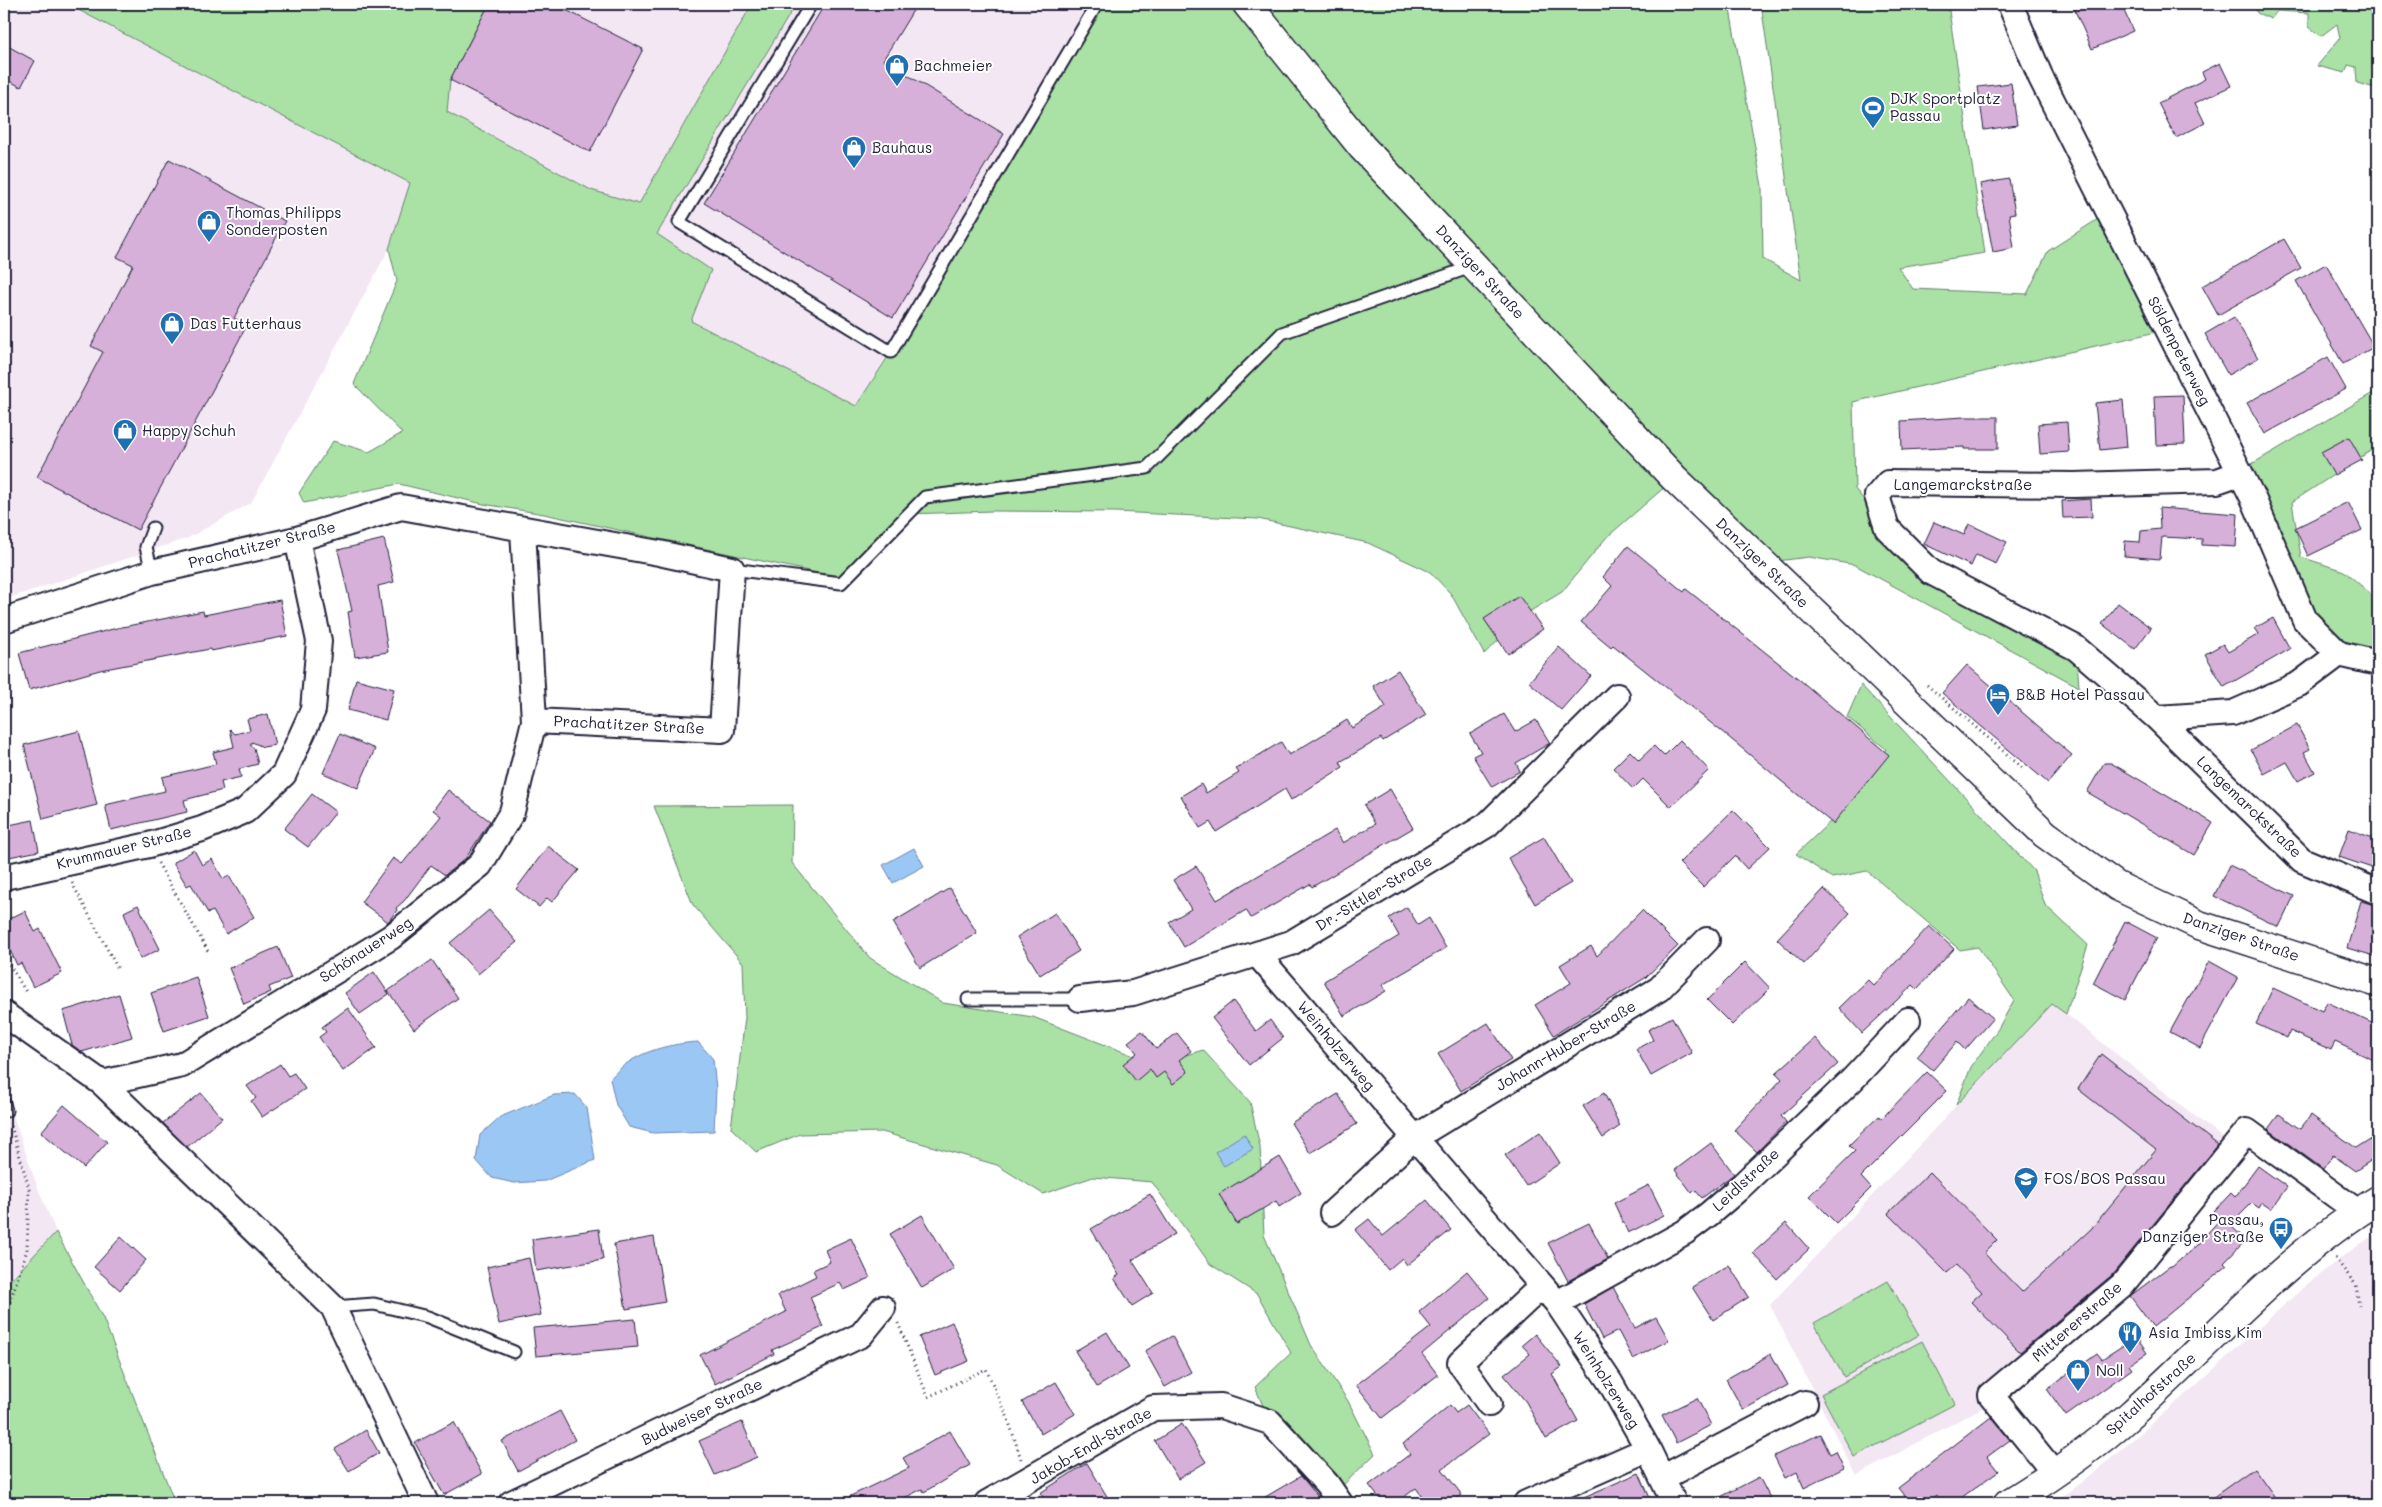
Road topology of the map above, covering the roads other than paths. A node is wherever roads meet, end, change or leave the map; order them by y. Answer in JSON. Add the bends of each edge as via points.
{"nodes":[{"id":1,"x":811,"y":4,"type":"edge"},
{"id":2,"x":1097,"y":4,"type":"edge"},
{"id":3,"x":1247,"y":4,"type":"edge"},
{"id":4,"x":2010,"y":4,"type":"edge"},
{"id":5,"x":1474,"y":266,"type":"junction"},
{"id":6,"x":2240,"y":473,"type":"junction"},
{"id":7,"x":153,"y":528,"type":"dead end"},
{"id":8,"x":523,"y":530,"type":"junction"},
{"id":9,"x":296,"y":539,"type":"junction"},
{"id":10,"x":732,"y":569,"type":"junction"},
{"id":11,"x":152,"y":572,"type":"junction"},
{"id":12,"x":4,"y":620,"type":"edge"},
{"id":13,"x":2339,"y":654,"type":"junction"},
{"id":14,"x":2378,"y":664,"type":"edge"},
{"id":15,"x":1617,"y":696,"type":"dead end"},
{"id":16,"x":2157,"y":718,"type":"junction"},
{"id":17,"x":534,"y":721,"type":"junction"},
{"id":18,"x":4,"y":877,"type":"edge"},
{"id":19,"x":2378,"y":892,"type":"edge"},
{"id":20,"x":1708,"y":940,"type":"dead end"},
{"id":21,"x":1257,"y":954,"type":"junction"},
{"id":22,"x":2378,"y":983,"type":"edge"},
{"id":23,"x":968,"y":999,"type":"dead end"},
{"id":24,"x":1080,"y":999,"type":"joint"},
{"id":25,"x":4,"y":1014,"type":"edge"},
{"id":26,"x":1908,"y":1020,"type":"dead end"},
{"id":27,"x":102,"y":1083,"type":"junction"},
{"id":28,"x":1414,"y":1138,"type":"junction"},
{"id":29,"x":2368,"y":1206,"type":"edge"},
{"id":30,"x":1332,"y":1213,"type":"dead end"},
{"id":31,"x":1549,"y":1295,"type":"junction"},
{"id":32,"x":333,"y":1306,"type":"junction"},
{"id":33,"x":883,"y":1308,"type":"road end"},
{"id":34,"x":514,"y":1352,"type":"dead end"},
{"id":35,"x":1805,"y":1403,"type":"dead end"},
{"id":36,"x":1489,"y":1404,"type":"dead end"},
{"id":37,"x":1648,"y":1449,"type":"junction"},
{"id":38,"x":2055,"y":1474,"type":"junction"},
{"id":39,"x":1662,"y":1478,"type":"junction"},
{"id":40,"x":426,"y":1503,"type":"edge"},
{"id":41,"x":511,"y":1503,"type":"edge"},
{"id":42,"x":987,"y":1503,"type":"edge"},
{"id":43,"x":1340,"y":1503,"type":"edge"},
{"id":44,"x":1526,"y":1503,"type":"edge"},
{"id":45,"x":1674,"y":1503,"type":"edge"},
{"id":46,"x":2009,"y":1503,"type":"edge"}],
"edges":[{"from":1,"to":2,"type":"lane","via":[[679,222],[891,352]]},
{"from":3,"to":5,"type":"street","name":"Danziger Straße","via":[[1362,147]]},
{"from":4,"to":6,"type":"street","name":"Söldenpeterweg","via":[[2041,78]]},
{"from":5,"to":10,"type":"lane","via":[[1282,333],[1147,468],[925,497],[841,583]]},
{"from":5,"to":22,"type":"street","name":"Danziger Straße","via":[[1674,478],[2045,834],[2117,886],[2199,925]]},
{"from":6,"to":13,"type":"street","name":"Söldenpeterweg","via":[[2305,620]]},
{"from":6,"to":16,"type":"street","name":"Langemarckstraße","via":[[2216,481],[2084,485],[1888,483],[1876,496],[1887,528],[1932,572],[2076,648]]},
{"from":7,"to":11,"type":"lane","via":[[146,547]]},
{"from":8,"to":9,"type":"street","name":"Prachatitzer Straße","via":[[401,507]]},
{"from":8,"to":10,"type":"street","name":"Prachatitzer Straße"},
{"from":8,"to":17,"type":"street","name":"Prachatitzer Straße"},
{"from":9,"to":11,"type":"street","name":"Prachatitzer Straße"},
{"from":9,"to":18,"type":"street","name":"Krummauer Straße","via":[[319,641],[313,710],[284,774],[245,811],[202,829],[149,845]]},
{"from":10,"to":17,"type":"street","name":"Prachatitzer Straße","via":[[722,730]]},
{"from":11,"to":12,"type":"street","name":"Prachatitzer Straße"},
{"from":13,"to":14,"type":"street"},
{"from":13,"to":16,"type":"street","via":[[2299,684],[2233,713]]},
{"from":15,"to":21,"type":"street","name":"Dr.-Sittler-Straße","via":[[1487,825],[1291,943]]},
{"from":16,"to":19,"type":"street","name":"Langemarckstraße","via":[[2302,860]]},
{"from":17,"to":27,"type":"street","name":"Schönauerweg","via":[[512,812],[480,865],[391,937],[182,1065]]},
{"from":20,"to":28,"type":"street","name":"Johann-Huber-Straße","via":[[1659,989]]},
{"from":21,"to":24,"type":"street","name":"Dr.-Sittler-Straße","via":[[1133,993]]},
{"from":21,"to":28,"type":"street","name":"Weinholzerweg"},
{"from":23,"to":24,"type":"lane"},
{"from":25,"to":27,"type":"street"},
{"from":26,"to":31,"type":"street","name":"Leidlstraße","via":[[1852,1080],[1709,1214],[1685,1232]]},
{"from":27,"to":32,"type":"street"},
{"from":28,"to":30,"type":"street"},
{"from":28,"to":31,"type":"street","name":"Weinholzerweg"},
{"from":29,"to":38,"type":"street","name":"Spitalhofstraße","via":[[2320,1240],[2128,1417]]},
{"from":29,"to":38,"type":"street","name":"Mittererstraße","via":[[2247,1131],[2122,1285],[1991,1395]]},
{"from":31,"to":36,"type":"street","via":[[1460,1363]]},
{"from":31,"to":37,"type":"street","name":"Weinholzerweg","via":[[1610,1382]]},
{"from":32,"to":34,"type":"lane","via":[[374,1304],[428,1317]]},
{"from":32,"to":40,"type":"street"},
{"from":33,"to":41,"type":"street","name":"Budweiser Straße","via":[[861,1335]]},
{"from":35,"to":39,"type":"street"},
{"from":37,"to":39,"type":"street","name":"Weinholzerweg"},
{"from":37,"to":44,"type":"street"},
{"from":38,"to":46,"type":"street","name":"Spitalhofstraße"},
{"from":39,"to":45,"type":"street","name":"Weinholzerweg"},
{"from":42,"to":43,"type":"street","name":"Jakob-Endl-Straße","via":[[1153,1408],[1222,1406],[1270,1422],[1327,1484]]}]}
